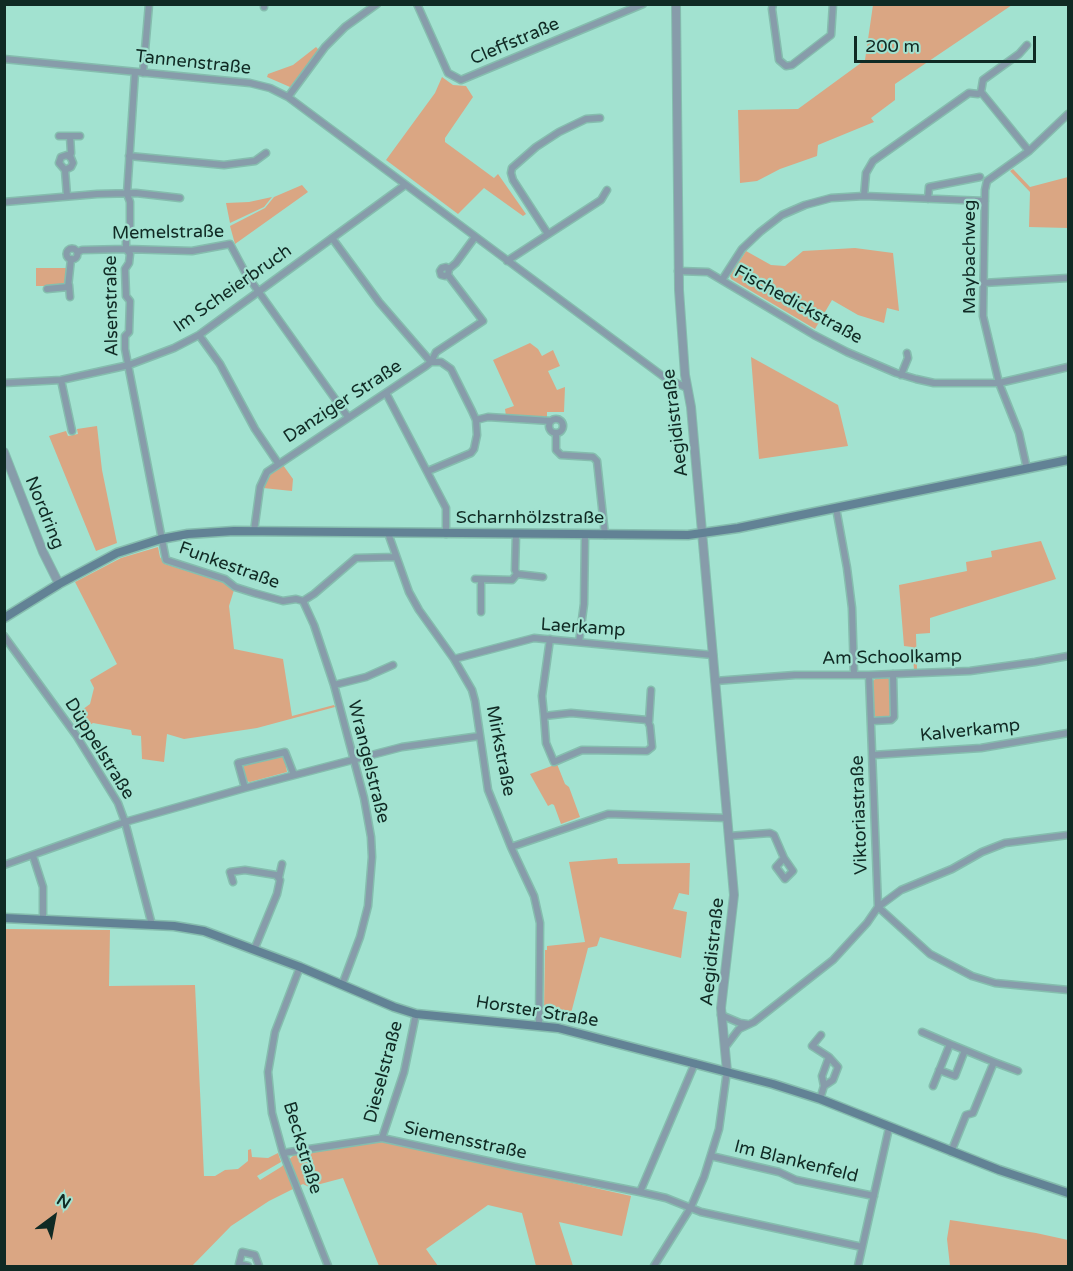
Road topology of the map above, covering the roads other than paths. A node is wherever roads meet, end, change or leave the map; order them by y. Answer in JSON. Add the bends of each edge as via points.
{"nodes":[{"id":1,"x":149,"y":4,"type":"edge"},
{"id":2,"x":377,"y":4,"type":"edge"},
{"id":3,"x":417,"y":4,"type":"edge"},
{"id":4,"x":643,"y":4,"type":"edge"},
{"id":5,"x":676,"y":4,"type":"edge"},
{"id":6,"x":773,"y":4,"type":"edge"},
{"id":7,"x":833,"y":4,"type":"edge"},
{"id":8,"x":1027,"y":45,"type":"dead end"},
{"id":9,"x":4,"y":59,"type":"edge"},
{"id":10,"x":135,"y":72,"type":"junction"},
{"id":11,"x":143,"y":73,"type":"junction"},
{"id":12,"x":981,"y":92,"type":"junction"},
{"id":13,"x":288,"y":97,"type":"junction"},
{"id":14,"x":1068,"y":114,"type":"edge"},
{"id":15,"x":600,"y":118,"type":"dead end"},
{"id":16,"x":59,"y":136,"type":"dead end"},
{"id":17,"x":70,"y":136,"type":"junction"},
{"id":18,"x":80,"y":136,"type":"dead end"},
{"id":19,"x":1029,"y":151,"type":"junction"},
{"id":20,"x":266,"y":153,"type":"dead end"},
{"id":21,"x":70,"y":156,"type":"junction"},
{"id":22,"x":129,"y":156,"type":"junction"},
{"id":23,"x":64,"y":170,"type":"junction"},
{"id":24,"x":980,"y":177,"type":"dead end"},
{"id":25,"x":405,"y":185,"type":"junction"},
{"id":26,"x":607,"y":190,"type":"dead end"},
{"id":27,"x":127,"y":194,"type":"junction"},
{"id":28,"x":67,"y":196,"type":"junction"},
{"id":29,"x":864,"y":196,"type":"junction"},
{"id":30,"x":180,"y":198,"type":"dead end"},
{"id":31,"x":928,"y":198,"type":"junction"},
{"id":32,"x":985,"y":201,"type":"junction"},
{"id":33,"x":4,"y":202,"type":"edge"},
{"id":34,"x":548,"y":234,"type":"junction"},
{"id":35,"x":475,"y":237,"type":"junction"},
{"id":36,"x":332,"y":238,"type":"junction"},
{"id":37,"x":126,"y":249,"type":"junction"},
{"id":38,"x":507,"y":261,"type":"junction"},
{"id":39,"x":678,"y":271,"type":"junction"},
{"id":40,"x":1068,"y":279,"type":"edge"},
{"id":41,"x":722,"y":280,"type":"junction"},
{"id":42,"x":983,"y":283,"type":"junction"},
{"id":43,"x":69,"y":285,"type":"junction"},
{"id":44,"x":47,"y":289,"type":"dead end"},
{"id":45,"x":259,"y":291,"type":"junction"},
{"id":46,"x":70,"y":297,"type":"dead end"},
{"id":47,"x":199,"y":335,"type":"junction"},
{"id":48,"x":907,"y":353,"type":"dead end"},
{"id":49,"x":431,"y":362,"type":"junction"},
{"id":50,"x":129,"y":365,"type":"junction"},
{"id":51,"x":1068,"y":367,"type":"edge"},
{"id":52,"x":901,"y":375,"type":"junction"},
{"id":53,"x":61,"y":380,"type":"junction"},
{"id":54,"x":4,"y":383,"type":"edge"},
{"id":55,"x":999,"y":383,"type":"junction"},
{"id":56,"x":687,"y":388,"type":"junction"},
{"id":57,"x":386,"y":393,"type":"junction"},
{"id":58,"x":348,"y":417,"type":"junction"},
{"id":59,"x":476,"y":420,"type":"junction"},
{"id":60,"x":551,"y":421,"type":"junction"},
{"id":61,"x":72,"y":431,"type":"dead end"},
{"id":62,"x":556,"y":434,"type":"junction"},
{"id":63,"x":4,"y":452,"type":"edge"},
{"id":64,"x":1068,"y":460,"type":"edge"},
{"id":65,"x":278,"y":464,"type":"junction"},
{"id":66,"x":1027,"y":468,"type":"junction"},
{"id":67,"x":428,"y":471,"type":"junction"},
{"id":68,"x":836,"y":508,"type":"junction"},
{"id":69,"x":254,"y":531,"type":"junction"},
{"id":70,"x":388,"y":533,"type":"junction"},
{"id":71,"x":702,"y":533,"type":"junction"},
{"id":72,"x":446,"y":534,"type":"junction"},
{"id":73,"x":516,"y":534,"type":"junction"},
{"id":74,"x":585,"y":535,"type":"junction"},
{"id":75,"x":605,"y":535,"type":"junction"},
{"id":76,"x":161,"y":539,"type":"junction"},
{"id":77,"x":395,"y":557,"type":"junction"},
{"id":78,"x":517,"y":574,"type":"junction"},
{"id":79,"x":543,"y":577,"type":"dead end"},
{"id":80,"x":59,"y":584,"type":"junction"},
{"id":81,"x":303,"y":601,"type":"junction"},
{"id":82,"x":481,"y":612,"type":"dead end"},
{"id":83,"x":4,"y":618,"type":"edge"},
{"id":84,"x":4,"y":636,"type":"edge"},
{"id":85,"x":550,"y":639,"type":"junction"},
{"id":86,"x":579,"y":642,"type":"junction"},
{"id":87,"x":713,"y":655,"type":"junction"},
{"id":88,"x":1068,"y":656,"type":"edge"},
{"id":89,"x":454,"y":659,"type":"junction"},
{"id":90,"x":393,"y":665,"type":"dead end"},
{"id":91,"x":854,"y":674,"type":"junction"},
{"id":92,"x":893,"y":674,"type":"junction"},
{"id":93,"x":869,"y":675,"type":"junction"},
{"id":94,"x":715,"y":681,"type":"junction"},
{"id":95,"x":334,"y":685,"type":"junction"},
{"id":96,"x":651,"y":690,"type":"dead end"},
{"id":97,"x":544,"y":716,"type":"junction"},
{"id":98,"x":649,"y":721,"type":"junction"},
{"id":99,"x":872,"y":721,"type":"junction"},
{"id":100,"x":1068,"y":733,"type":"edge"},
{"id":101,"x":480,"y":736,"type":"junction"},
{"id":102,"x":873,"y":755,"type":"junction"},
{"id":103,"x":354,"y":759,"type":"junction"},
{"id":104,"x":294,"y":775,"type":"junction"},
{"id":105,"x":245,"y":788,"type":"junction"},
{"id":106,"x":727,"y":818,"type":"junction"},
{"id":107,"x":125,"y":822,"type":"junction"},
{"id":108,"x":1068,"y":835,"type":"edge"},
{"id":109,"x":729,"y":836,"type":"junction"},
{"id":110,"x":511,"y":847,"type":"junction"},
{"id":111,"x":34,"y":855,"type":"junction"},
{"id":112,"x":784,"y":858,"type":"dead end"},
{"id":113,"x":5,"y":864,"type":"edge"},
{"id":114,"x":282,"y":864,"type":"dead end"},
{"id":115,"x":279,"y":877,"type":"junction"},
{"id":116,"x":233,"y":882,"type":"dead end"},
{"id":117,"x":878,"y":907,"type":"junction"},
{"id":118,"x":4,"y":918,"type":"edge"},
{"id":119,"x":43,"y":920,"type":"junction"},
{"id":120,"x":152,"y":925,"type":"junction"},
{"id":121,"x":254,"y":950,"type":"junction"},
{"id":122,"x":300,"y":967,"type":"junction"},
{"id":123,"x":342,"y":985,"type":"junction"},
{"id":124,"x":1068,"y":990,"type":"edge"},
{"id":125,"x":416,"y":1014,"type":"junction"},
{"id":126,"x":721,"y":1015,"type":"junction"},
{"id":127,"x":748,"y":1024,"type":"junction"},
{"id":128,"x":539,"y":1025,"type":"junction"},
{"id":129,"x":922,"y":1032,"type":"dead end"},
{"id":130,"x":821,"y":1035,"type":"dead end"},
{"id":131,"x":950,"y":1044,"type":"junction"},
{"id":132,"x":726,"y":1046,"type":"junction"},
{"id":133,"x":965,"y":1050,"type":"junction"},
{"id":134,"x":829,"y":1057,"type":"junction"},
{"id":135,"x":994,"y":1062,"type":"junction"},
{"id":136,"x":695,"y":1064,"type":"junction"},
{"id":137,"x":939,"y":1070,"type":"junction"},
{"id":138,"x":727,"y":1071,"type":"junction"},
{"id":139,"x":1017,"y":1071,"type":"dead end"},
{"id":140,"x":824,"y":1086,"type":"junction"},
{"id":141,"x":933,"y":1086,"type":"dead end"},
{"id":142,"x":820,"y":1099,"type":"junction"},
{"id":143,"x":889,"y":1128,"type":"junction"},
{"id":144,"x":381,"y":1138,"type":"junction"},
{"id":145,"x":951,"y":1152,"type":"junction"},
{"id":146,"x":284,"y":1153,"type":"junction"},
{"id":147,"x":711,"y":1156,"type":"junction"},
{"id":148,"x":640,"y":1192,"type":"junction"},
{"id":149,"x":1068,"y":1193,"type":"edge"},
{"id":150,"x":874,"y":1196,"type":"junction"},
{"id":151,"x":691,"y":1207,"type":"junction"},
{"id":152,"x":862,"y":1247,"type":"junction"},
{"id":153,"x":248,"y":1266,"type":"edge"},
{"id":154,"x":259,"y":1266,"type":"edge"},
{"id":155,"x":328,"y":1266,"type":"edge"},
{"id":156,"x":654,"y":1266,"type":"edge"},
{"id":157,"x":858,"y":1266,"type":"edge"}],
"edges":[{"from":1,"to":11,"type":"street"},
{"from":2,"to":13,"type":"street","via":[[325,47]]},
{"from":3,"to":4,"type":"street","name":"Cleffstraße","via":[[448,73],[458,80]]},
{"from":5,"to":39,"type":"street","name":"Aegidistraße"},
{"from":6,"to":7,"type":"street","via":[[778,60],[786,66],[831,35]]},
{"from":8,"to":12,"type":"street","via":[[983,80]]},
{"from":9,"to":10,"type":"street","name":"Tannenstraße"},
{"from":10,"to":11,"type":"street","name":"Tannenstraße"},
{"from":10,"to":22,"type":"street","name":"Alsenstraße"},
{"from":11,"to":13,"type":"street","name":"Tannenstraße","via":[[250,83]]},
{"from":12,"to":19,"type":"street"},
{"from":12,"to":29,"type":"street","via":[[969,93],[873,161],[866,173]]},
{"from":13,"to":25,"type":"street","name":"Tannenstraße"},
{"from":14,"to":19,"type":"street","name":"Maybachweg"},
{"from":15,"to":34,"type":"street","via":[[586,119],[559,132],[512,168],[513,180]]},
{"from":16,"to":17,"type":"street"},
{"from":17,"to":18,"type":"street"},
{"from":17,"to":21,"type":"street"},
{"from":19,"to":32,"type":"street","name":"Maybachweg","via":[[987,181]]},
{"from":20,"to":22,"type":"street","via":[[255,161],[224,165]]},
{"from":21,"to":23,"type":"street","via":[[73,165]]},
{"from":21,"to":23,"type":"street","via":[[59,161]]},
{"from":22,"to":27,"type":"street","name":"Alsenstraße"},
{"from":23,"to":28,"type":"street"},
{"from":24,"to":31,"type":"street","via":[[928,187]]},
{"from":25,"to":35,"type":"street","name":"Tannenstraße"},
{"from":25,"to":36,"type":"street","name":"Im Scheierbruch"},
{"from":26,"to":34,"type":"street","via":[[601,200]]},
{"from":27,"to":28,"type":"street"},
{"from":27,"to":30,"type":"street"},
{"from":27,"to":37,"type":"street","name":"Alsenstraße","via":[[130,231]]},
{"from":28,"to":33,"type":"street"},
{"from":29,"to":31,"type":"street"},
{"from":29,"to":41,"type":"street","via":[[831,198],[782,215],[742,249]]},
{"from":31,"to":32,"type":"street"},
{"from":32,"to":42,"type":"street","name":"Maybachweg"},
{"from":34,"to":38,"type":"street"},
{"from":35,"to":38,"type":"street","name":"Tannenstraße"},
{"from":35,"to":49,"type":"street","name":"Danziger Straße","via":[[449,272],[483,321],[436,352]]},
{"from":36,"to":45,"type":"street","name":"Im Scheierbruch"},
{"from":36,"to":49,"type":"street","via":[[379,302]]},
{"from":37,"to":43,"type":"street","name":"Memelstraße","via":[[78,252],[71,259]]},
{"from":37,"to":45,"type":"street","name":"Memelstraße","via":[[192,251],[230,244]]},
{"from":37,"to":50,"type":"street","name":"Alsenstraße","via":[[130,254],[125,269],[126,296],[130,301],[129,332],[125,336]]},
{"from":38,"to":56,"type":"street","name":"Tannenstraße","via":[[664,377]]},
{"from":39,"to":41,"type":"street","name":"Fischedickstraße","via":[[701,271]]},
{"from":39,"to":56,"type":"street","name":"Aegidistraße"},
{"from":40,"to":42,"type":"street"},
{"from":41,"to":52,"type":"street","name":"Fischedickstraße","via":[[814,335]]},
{"from":42,"to":55,"type":"street","name":"Maybachweg","via":[[983,316]]},
{"from":43,"to":44,"type":"street"},
{"from":43,"to":46,"type":"street","name":"Memelstraße"},
{"from":45,"to":47,"type":"street","name":"Im Scheierbruch"},
{"from":45,"to":58,"type":"street","name":"Memelstraße"},
{"from":47,"to":50,"type":"street","name":"Im Scheierbruch"},
{"from":47,"to":65,"type":"street","via":[[220,363]]},
{"from":48,"to":52,"type":"street"},
{"from":49,"to":57,"type":"street","name":"Danziger Straße"},
{"from":49,"to":59,"type":"street","via":[[441,362],[451,369]]},
{"from":50,"to":53,"type":"street","name":"Im Scheierbruch"},
{"from":50,"to":76,"type":"street","name":"Alsenstraße"},
{"from":51,"to":55,"type":"street","name":"Fischedickstraße"},
{"from":52,"to":55,"type":"street","name":"Fischedickstraße","via":[[934,384]]},
{"from":53,"to":54,"type":"street","name":"Im Scheierbruch"},
{"from":53,"to":61,"type":"street"},
{"from":55,"to":66,"type":"street","name":"Maybachweg","via":[[1019,434]]},
{"from":56,"to":71,"type":"street","name":"Aegidistraße","via":[[692,407]]},
{"from":57,"to":58,"type":"street","name":"Danziger Straße"},
{"from":57,"to":67,"type":"street"},
{"from":58,"to":65,"type":"street","name":"Danziger Straße"},
{"from":59,"to":60,"type":"street","via":[[488,417]]},
{"from":59,"to":67,"type":"street","via":[[477,440],[471,453]]},
{"from":60,"to":62,"type":"street","via":[[549,429]]},
{"from":60,"to":62,"type":"street","via":[[560,420],[563,424],[563,430]]},
{"from":62,"to":75,"type":"street","via":[[555,450],[561,455],[593,457],[597,461]]},
{"from":63,"to":80,"type":"street","name":"Nordring"},
{"from":64,"to":66,"type":"main road","name":"Scharnhölzstraße"},
{"from":65,"to":69,"type":"street","name":"Danziger Straße","via":[[261,482]]},
{"from":66,"to":68,"type":"main road","name":"Scharnhölzstraße"},
{"from":67,"to":72,"type":"street","via":[[446,508]]},
{"from":68,"to":71,"type":"main road","name":"Scharnhölzstraße"},
{"from":68,"to":91,"type":"street","via":[[852,608]]},
{"from":69,"to":70,"type":"main road","name":"Scharnhölzstraße"},
{"from":69,"to":76,"type":"main road","name":"Scharnhölzstraße","via":[[205,532]]},
{"from":70,"to":72,"type":"main road","name":"Scharnhölzstraße"},
{"from":70,"to":77,"type":"street","name":"Mirkstraße"},
{"from":71,"to":75,"type":"main road","name":"Scharnhölzstraße"},
{"from":71,"to":87,"type":"street","name":"Aegidistraße"},
{"from":72,"to":73,"type":"main road","name":"Scharnhölzstraße"},
{"from":73,"to":74,"type":"main road","name":"Scharnhölzstraße"},
{"from":73,"to":78,"type":"street"},
{"from":74,"to":75,"type":"main road","name":"Scharnhölzstraße"},
{"from":74,"to":86,"type":"street"},
{"from":76,"to":80,"type":"main road","name":"Scharnhölzstraße","via":[[117,553]]},
{"from":76,"to":81,"type":"street","name":"Funkestraße","via":[[170,562],[285,602]]},
{"from":77,"to":81,"type":"street","via":[[356,558]]},
{"from":77,"to":89,"type":"street","name":"Mirkstraße","via":[[413,600]]},
{"from":78,"to":79,"type":"street"},
{"from":78,"to":82,"type":"street","via":[[512,580],[478,580]]},
{"from":80,"to":83,"type":"main road","name":"Scharnhölzstraße"},
{"from":81,"to":95,"type":"street","name":"Wrangelstraße"},
{"from":84,"to":107,"type":"street","name":"Düppelstraße","via":[[76,735],[118,803]]},
{"from":85,"to":86,"type":"street","name":"Laerkamp"},
{"from":85,"to":89,"type":"street","name":"Laerkamp","via":[[534,638]]},
{"from":85,"to":97,"type":"street","via":[[542,696]]},
{"from":86,"to":87,"type":"street","name":"Laerkamp"},
{"from":87,"to":94,"type":"street","name":"Aegidistraße"},
{"from":88,"to":92,"type":"street","name":"Am Schoolkamp","via":[[970,671]]},
{"from":89,"to":101,"type":"street","name":"Mirkstraße","via":[[472,690]]},
{"from":90,"to":95,"type":"street","name":"Wrangelstraße"},
{"from":91,"to":93,"type":"street","name":"Am Schoolkamp"},
{"from":91,"to":94,"type":"street","name":"Am Schoolkamp"},
{"from":92,"to":93,"type":"street","name":"Am Schoolkamp"},
{"from":92,"to":99,"type":"street","via":[[894,717]]},
{"from":93,"to":99,"type":"street","name":"Viktoriastraße"},
{"from":94,"to":106,"type":"street","name":"Aegidistraße"},
{"from":95,"to":103,"type":"street","name":"Wrangelstraße"},
{"from":96,"to":98,"type":"street"},
{"from":97,"to":98,"type":"street","via":[[571,712]]},
{"from":97,"to":98,"type":"street","via":[[546,743],[554,762],[582,750],[650,750],[653,745]]},
{"from":99,"to":102,"type":"street","name":"Viktoriastraße"},
{"from":100,"to":102,"type":"street","name":"Kalverkamp","via":[[981,748]]},
{"from":101,"to":103,"type":"street","via":[[402,747]]},
{"from":101,"to":110,"type":"street","name":"Mirkstraße","via":[[488,790]]},
{"from":102,"to":117,"type":"street","name":"Viktoriastraße"},
{"from":103,"to":104,"type":"street"},
{"from":103,"to":123,"type":"street","name":"Wrangelstraße","via":[[368,817],[372,857],[364,921]]},
{"from":104,"to":105,"type":"street"},
{"from":104,"to":105,"type":"street","via":[[285,752],[238,763]]},
{"from":105,"to":107,"type":"street"},
{"from":106,"to":109,"type":"street","name":"Aegidistraße"},
{"from":106,"to":110,"type":"street","via":[[608,814]]},
{"from":107,"to":111,"type":"street"},
{"from":107,"to":120,"type":"street","name":"Düppelstraße"},
{"from":108,"to":117,"type":"street","via":[[1005,843],[901,890]]},
{"from":109,"to":112,"type":"street","via":[[772,834]]},
{"from":109,"to":126,"type":"street","name":"Aegidistraße","via":[[734,895]]},
{"from":110,"to":128,"type":"street","name":"Mirkstraße","via":[[534,896],[540,923]]},
{"from":111,"to":113,"type":"street"},
{"from":111,"to":119,"type":"street","via":[[43,887]]},
{"from":114,"to":115,"type":"street"},
{"from":115,"to":116,"type":"street","via":[[245,870],[230,872]]},
{"from":115,"to":121,"type":"street","via":[[280,884]]},
{"from":117,"to":124,"type":"street","via":[[930,954],[972,976],[995,983]]},
{"from":117,"to":127,"type":"street","via":[[833,960]]},
{"from":118,"to":119,"type":"main road","name":"Horster Straße"},
{"from":119,"to":120,"type":"main road","name":"Horster Straße"},
{"from":120,"to":121,"type":"main road","name":"Horster Straße","via":[[204,931]]},
{"from":121,"to":122,"type":"main road","name":"Horster Straße"},
{"from":122,"to":123,"type":"main road","name":"Horster Straße"},
{"from":122,"to":146,"type":"street","name":"Beckstraße","via":[[275,1032],[268,1072],[272,1113]]},
{"from":123,"to":125,"type":"main road","name":"Horster Straße"},
{"from":125,"to":128,"type":"main road","name":"Horster Straße"},
{"from":125,"to":144,"type":"street","name":"Dieselstraße","via":[[404,1072]]},
{"from":126,"to":127,"type":"street"},
{"from":126,"to":132,"type":"street","name":"Aegidistraße"},
{"from":127,"to":132,"type":"street"},
{"from":128,"to":136,"type":"main road","name":"Horster Straße"},
{"from":129,"to":131,"type":"street"},
{"from":130,"to":134,"type":"street","via":[[812,1046]]},
{"from":131,"to":133,"type":"street"},
{"from":131,"to":137,"type":"street"},
{"from":132,"to":138,"type":"street","name":"Aegidistraße"},
{"from":133,"to":135,"type":"street"},
{"from":133,"to":137,"type":"street","via":[[955,1076]]},
{"from":134,"to":140,"type":"street","via":[[822,1077]]},
{"from":134,"to":140,"type":"street","via":[[838,1067],[833,1080]]},
{"from":135,"to":139,"type":"street"},
{"from":135,"to":145,"type":"street","via":[[973,1113],[966,1115]]},
{"from":136,"to":138,"type":"main road","name":"Horster Straße"},
{"from":136,"to":148,"type":"street"},
{"from":137,"to":141,"type":"street"},
{"from":138,"to":142,"type":"main road","name":"Horster Straße"},
{"from":138,"to":147,"type":"street"},
{"from":140,"to":142,"type":"street"},
{"from":142,"to":143,"type":"main road","name":"Horster Straße"},
{"from":143,"to":145,"type":"main road","name":"Horster Straße"},
{"from":143,"to":150,"type":"street","name":"Im Blankenfeld"},
{"from":144,"to":146,"type":"street","name":"Siemensstraße"},
{"from":144,"to":148,"type":"street","name":"Siemensstraße"},
{"from":145,"to":149,"type":"main road","name":"Horster Straße"},
{"from":146,"to":155,"type":"street","name":"Beckstraße"},
{"from":147,"to":150,"type":"street","name":"Im Blankenfeld","via":[[779,1172],[796,1180]]},
{"from":147,"to":151,"type":"street"},
{"from":148,"to":151,"type":"street","name":"Siemensstraße"},
{"from":150,"to":152,"type":"street","name":"Im Blankenfeld"},
{"from":151,"to":152,"type":"street","name":"Siemensstraße"},
{"from":151,"to":156,"type":"street"},
{"from":152,"to":157,"type":"street","name":"Im Blankenfeld"},
{"from":153,"to":154,"type":"street","via":[[239,1264],[242,1252],[255,1255]]}]}
